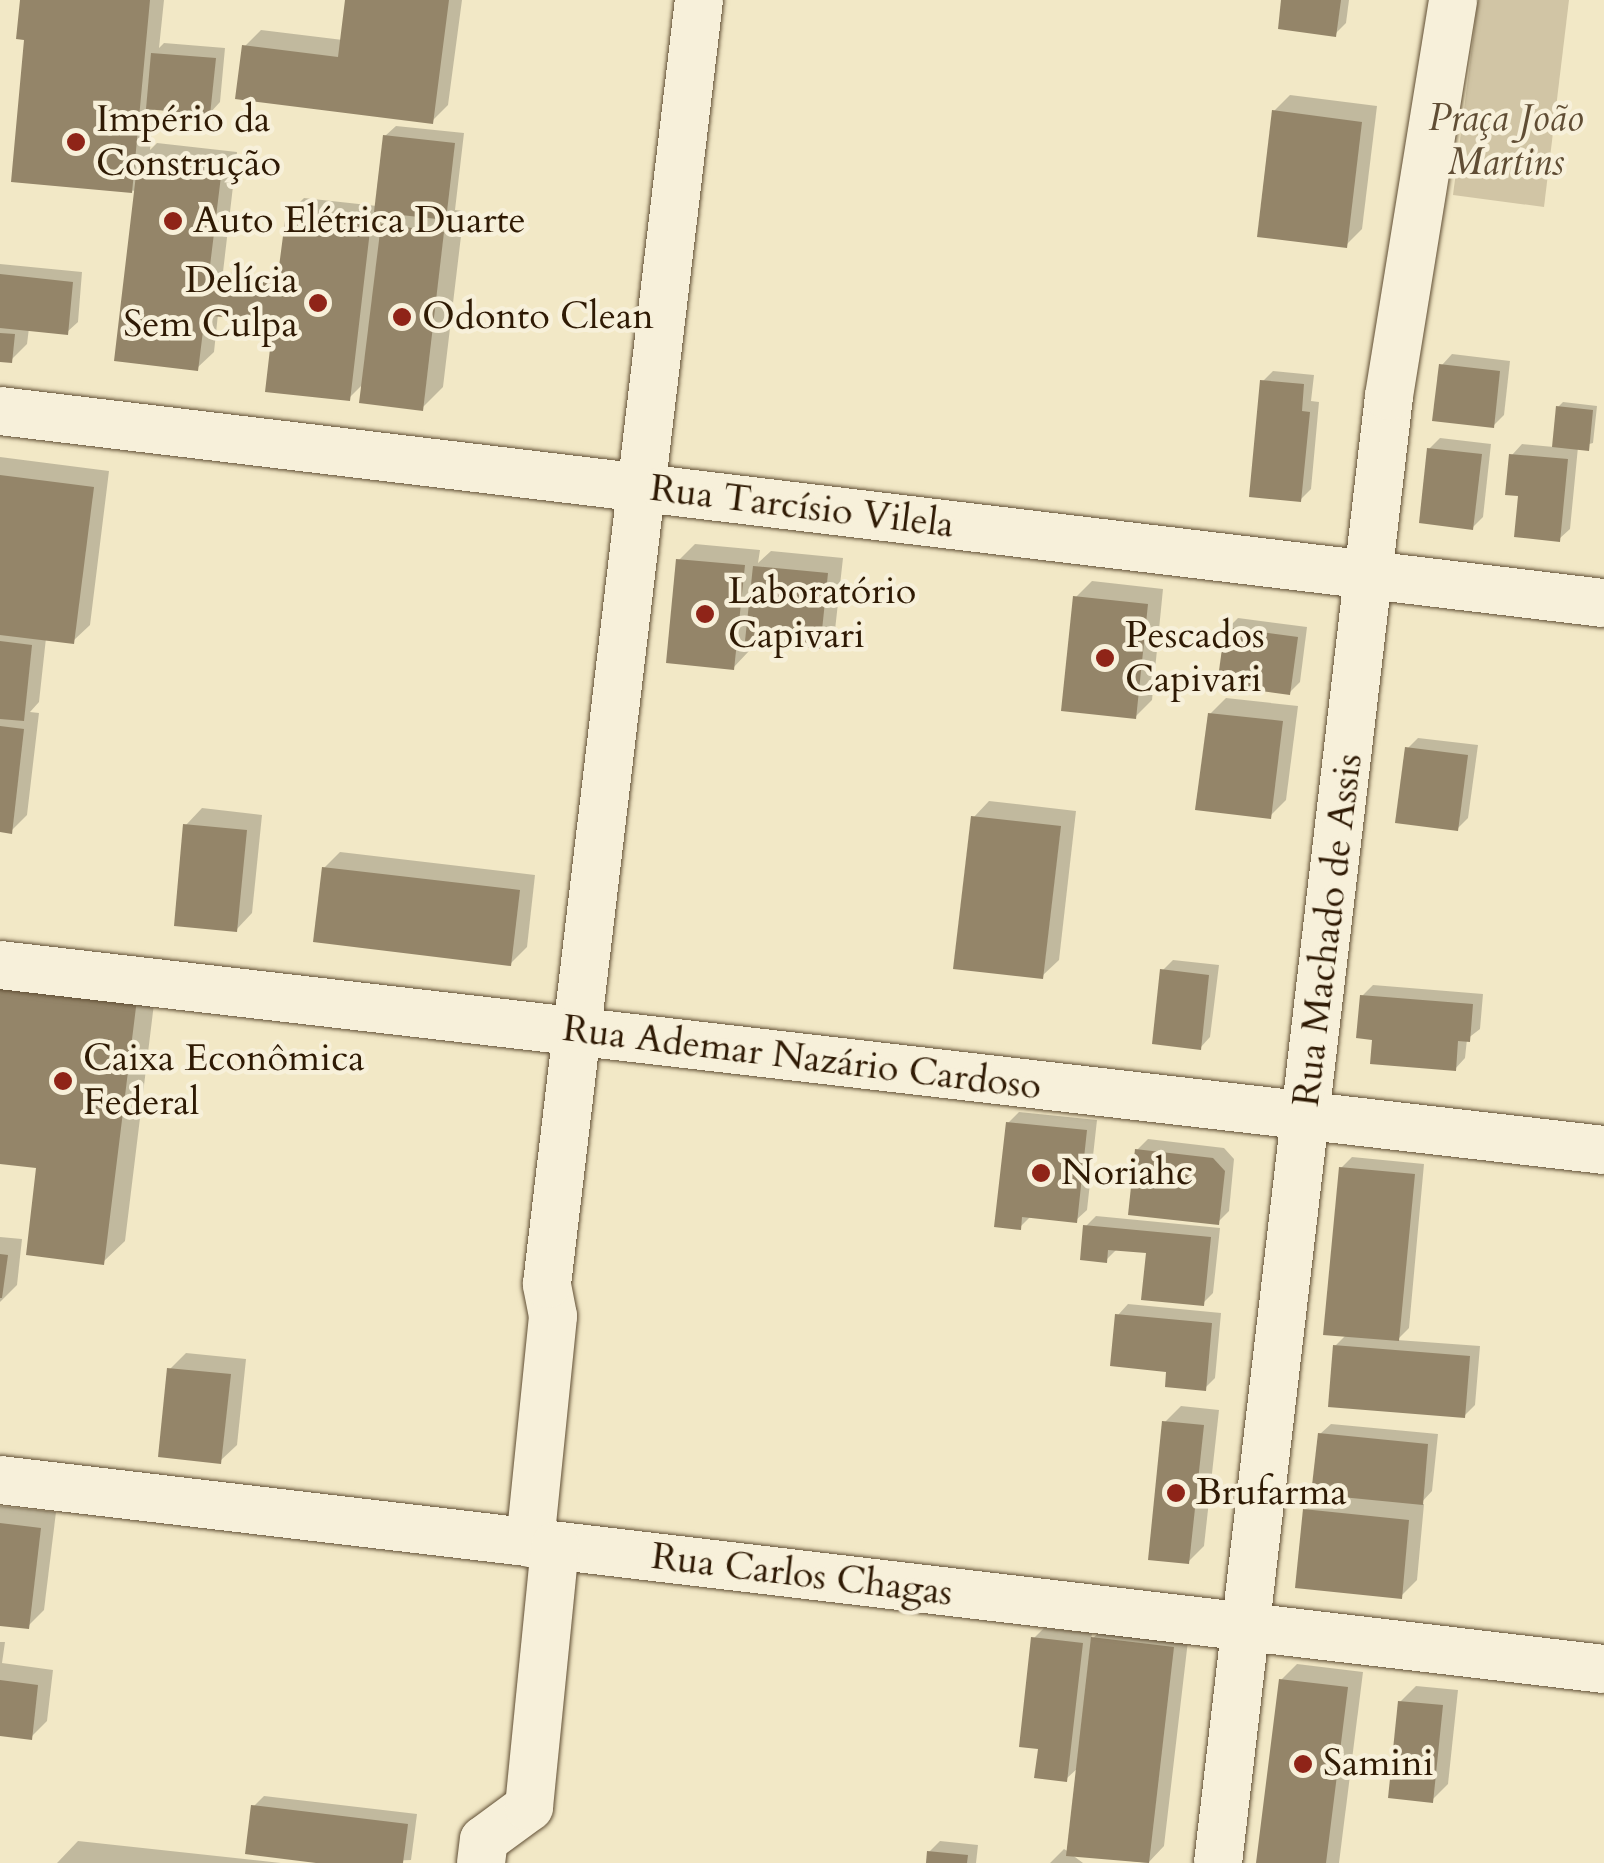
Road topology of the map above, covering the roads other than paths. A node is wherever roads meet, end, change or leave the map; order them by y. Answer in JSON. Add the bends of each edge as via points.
{"nodes":[{"id":1,"x":699,"y":0,"type":"edge"},
{"id":2,"x":1453,"y":0,"type":"edge"},
{"id":3,"x":0,"y":412,"type":"edge"},
{"id":4,"x":641,"y":488,"type":"junction"},
{"id":5,"x":1369,"y":574,"type":"junction"},
{"id":6,"x":1604,"y":602,"type":"edge"},
{"id":7,"x":0,"y":965,"type":"edge"},
{"id":8,"x":577,"y":1032,"type":"junction"},
{"id":9,"x":1306,"y":1116,"type":"junction"},
{"id":10,"x":1604,"y":1150,"type":"edge"},
{"id":11,"x":0,"y":1480,"type":"edge"},
{"id":12,"x":542,"y":1544,"type":"junction"},
{"id":13,"x":1246,"y":1627,"type":"junction"},
{"id":14,"x":1604,"y":1669,"type":"edge"},
{"id":15,"x":481,"y":1863,"type":"edge"},
{"id":16,"x":1218,"y":1863,"type":"edge"}],
"edges":[{"from":1,"to":4,"type":"street"},
{"from":2,"to":5,"type":"street","name":"Rua Machado de Assis","via":[[1402,296]]},
{"from":3,"to":4,"type":"street","name":"Rua Tarcísio Vilela"},
{"from":4,"to":5,"type":"street","name":"Rua Tarcísio Vilela"},
{"from":4,"to":8,"type":"street"},
{"from":5,"to":6,"type":"street","name":"Rua Tarcísio Vilela"},
{"from":5,"to":9,"type":"street","name":"Rua Machado de Assis"},
{"from":7,"to":8,"type":"street","name":"Rua Ademar Nazário Cardoso"},
{"from":8,"to":9,"type":"street","name":"Rua Ademar Nazário Cardoso"},
{"from":8,"to":12,"type":"street","via":[[547,1284],[554,1316]]},
{"from":9,"to":10,"type":"street","name":"Rua Ademar Nazário Cardoso"},
{"from":9,"to":13,"type":"street","name":"Rua Machado de Assis"},
{"from":11,"to":12,"type":"street","name":"Rua Carlos Chagas"},
{"from":12,"to":13,"type":"street","name":"Rua Carlos Chagas"},
{"from":12,"to":15,"type":"street","via":[[528,1807],[484,1840]]},
{"from":13,"to":14,"type":"street","name":"Rua Carlos Chagas"},
{"from":13,"to":16,"type":"street","name":"Rua Machado de Assis"}]}
